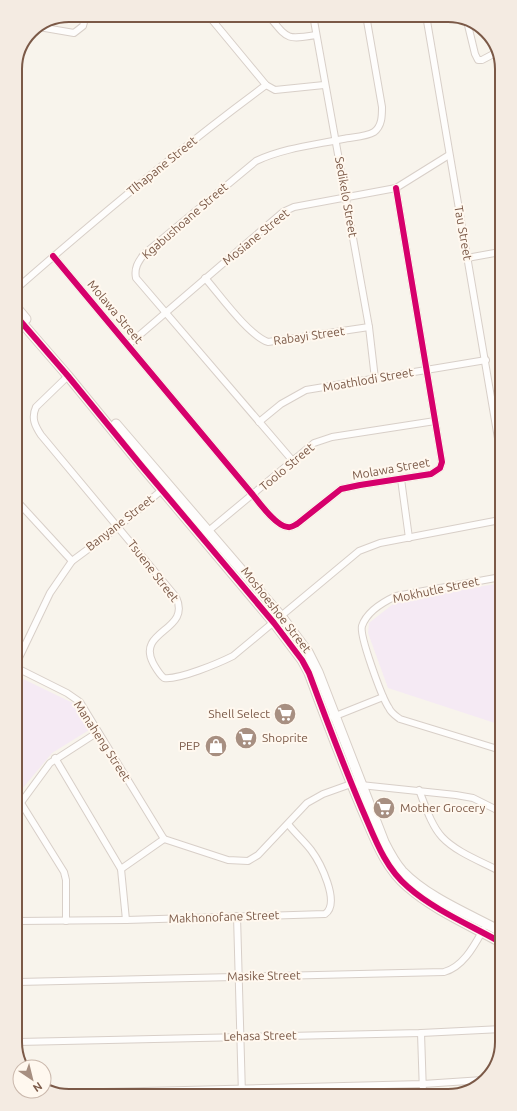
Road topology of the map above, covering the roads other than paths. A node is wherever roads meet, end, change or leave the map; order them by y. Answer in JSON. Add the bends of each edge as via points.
{"nodes":[{"id":1,"x":84,"y":22,"type":"edge"},
{"id":2,"x":214,"y":22,"type":"edge"},
{"id":3,"x":274,"y":22,"type":"edge"},
{"id":4,"x":314,"y":22,"type":"edge"},
{"id":5,"x":367,"y":22,"type":"edge"},
{"id":6,"x":427,"y":22,"type":"edge"},
{"id":7,"x":46,"y":28,"type":"edge"},
{"id":8,"x":471,"y":28,"type":"edge"},
{"id":9,"x":316,"y":35,"type":"junction"},
{"id":10,"x":492,"y":55,"type":"edge"},
{"id":11,"x":266,"y":85,"type":"junction"},
{"id":12,"x":324,"y":85,"type":"junction"},
{"id":13,"x":336,"y":140,"type":"junction"},
{"id":14,"x":449,"y":155,"type":"junction"},
{"id":15,"x":396,"y":188,"type":"junction"},
{"id":16,"x":345,"y":198,"type":"junction"},
{"id":17,"x":495,"y":253,"type":"edge"},
{"id":18,"x":53,"y":256,"type":"junction"},
{"id":19,"x":467,"y":258,"type":"junction"},
{"id":20,"x":205,"y":278,"type":"junction"},
{"id":21,"x":22,"y":284,"type":"edge"},
{"id":22,"x":167,"y":312,"type":"junction"},
{"id":23,"x":22,"y":314,"type":"edge"},
{"id":24,"x":22,"y":323,"type":"edge"},
{"id":25,"x":369,"y":327,"type":"junction"},
{"id":26,"x":128,"y":345,"type":"junction"},
{"id":27,"x":486,"y":360,"type":"junction"},
{"id":28,"x":426,"y":369,"type":"junction"},
{"id":29,"x":68,"y":376,"type":"junction"},
{"id":30,"x":375,"y":379,"type":"junction"},
{"id":31,"x":495,"y":418,"type":"edge"},
{"id":32,"x":435,"y":421,"type":"junction"},
{"id":33,"x":259,"y":422,"type":"junction"},
{"id":34,"x":292,"y":460,"type":"junction"},
{"id":35,"x":401,"y":478,"type":"junction"},
{"id":36,"x":165,"y":488,"type":"junction"},
{"id":37,"x":253,"y":495,"type":"junction"},
{"id":38,"x":22,"y":507,"type":"edge"},
{"id":39,"x":495,"y":521,"type":"edge"},
{"id":40,"x":118,"y":527,"type":"junction"},
{"id":41,"x":205,"y":534,"type":"junction"},
{"id":42,"x":409,"y":538,"type":"junction"},
{"id":43,"x":72,"y":561,"type":"junction"},
{"id":44,"x":495,"y":578,"type":"edge"},
{"id":45,"x":278,"y":619,"type":"junction"},
{"id":46,"x":22,"y":652,"type":"edge"},
{"id":47,"x":22,"y":671,"type":"edge"},
{"id":48,"x":383,"y":697,"type":"junction"},
{"id":49,"x":330,"y":718,"type":"junction"},
{"id":50,"x":98,"y":732,"type":"junction"},
{"id":51,"x":495,"y":748,"type":"edge"},
{"id":52,"x":55,"y":758,"type":"junction"},
{"id":53,"x":351,"y":784,"type":"junction"},
{"id":54,"x":361,"y":784,"type":"junction"},
{"id":55,"x":419,"y":790,"type":"junction"},
{"id":56,"x":22,"y":802,"type":"edge"},
{"id":57,"x":495,"y":809,"type":"edge"},
{"id":58,"x":22,"y":810,"type":"edge"},
{"id":59,"x":288,"y":824,"type":"junction"},
{"id":60,"x":164,"y":839,"type":"junction"},
{"id":61,"x":495,"y":868,"type":"edge"},
{"id":62,"x":121,"y":869,"type":"junction"},
{"id":63,"x":237,"y":916,"type":"junction"},
{"id":64,"x":126,"y":920,"type":"junction"},
{"id":65,"x":22,"y":921,"type":"edge"},
{"id":66,"x":66,"y":921,"type":"junction"},
{"id":67,"x":484,"y":928,"type":"junction"},
{"id":68,"x":495,"y":930,"type":"edge"},
{"id":69,"x":495,"y":937,"type":"edge"},
{"id":70,"x":239,"y":977,"type":"junction"},
{"id":71,"x":22,"y":982,"type":"edge"},
{"id":72,"x":495,"y":1029,"type":"edge"},
{"id":73,"x":421,"y":1033,"type":"junction"},
{"id":74,"x":240,"y":1036,"type":"junction"},
{"id":75,"x":22,"y":1042,"type":"edge"},
{"id":76,"x":474,"y":1081,"type":"edge"},
{"id":77,"x":423,"y":1084,"type":"junction"},
{"id":78,"x":242,"y":1089,"type":"edge"},
{"id":79,"x":294,"y":1089,"type":"edge"},
{"id":80,"x":423,"y":1089,"type":"edge"}],
"edges":[{"from":1,"to":7,"type":"street","via":[[74,33]]},
{"from":2,"to":11,"type":"street"},
{"from":3,"to":9,"type":"street","via":[[287,37]]},
{"from":4,"to":9,"type":"street","name":"Sedikelo Street"},
{"from":5,"to":13,"type":"street","name":"Kgabushoane Street","via":[[382,120],[379,126],[368,134]]},
{"from":6,"to":14,"type":"street","name":"Tau Street"},
{"from":8,"to":10,"type":"street","via":[[474,54],[478,60]]},
{"from":9,"to":12,"type":"street","name":"Sedikelo Street"},
{"from":11,"to":12,"type":"street","via":[[275,90]]},
{"from":11,"to":18,"type":"street","name":"Tlhapane Street","via":[[208,128]]},
{"from":12,"to":13,"type":"street","name":"Sedikelo Street"},
{"from":13,"to":16,"type":"street","name":"Sedikelo Street"},
{"from":13,"to":22,"type":"street","name":"Kgabushoane Street","via":[[271,154],[256,161],[144,254],[137,263],[136,278]]},
{"from":14,"to":15,"type":"street","name":"Mosiane Street"},
{"from":14,"to":19,"type":"street","name":"Tau Street"},
{"from":15,"to":16,"type":"street","name":"Mosiane Street"},
{"from":15,"to":28,"type":"street","name":"Molawa Street"},
{"from":16,"to":20,"type":"street","name":"Mosiane Street","via":[[294,207],[283,212]]},
{"from":16,"to":25,"type":"street","name":"Sedikelo Street"},
{"from":17,"to":19,"type":"street"},
{"from":18,"to":21,"type":"street","name":"Tlhapane Street"},
{"from":18,"to":26,"type":"street","name":"Molawa Street"},
{"from":19,"to":27,"type":"street","name":"Tau Street"},
{"from":20,"to":22,"type":"street","name":"Mosiane Street"},
{"from":20,"to":25,"type":"street","name":"Rabayi Street","via":[[242,321],[258,337],[268,342]]},
{"from":22,"to":26,"type":"street","name":"Mosiane Street"},
{"from":22,"to":33,"type":"street","name":"Kgabushoane Street"},
{"from":23,"to":36,"type":"street","name":"Moshoeshoe Street"},
{"from":24,"to":29,"type":"street","name":"Moshoeshoe Street"},
{"from":25,"to":30,"type":"street","name":"Sedikelo Street"},
{"from":26,"to":37,"type":"street","name":"Molawa Street"},
{"from":27,"to":28,"type":"street","name":"Moathlodi Street"},
{"from":27,"to":31,"type":"street","name":"Tau Street"},
{"from":28,"to":30,"type":"street","name":"Moathlodi Street"},
{"from":28,"to":32,"type":"street","name":"Molawa Street"},
{"from":29,"to":36,"type":"street","name":"Moshoeshoe Street"},
{"from":29,"to":40,"type":"street","name":"Tsuene Street","via":[[36,407],[33,413],[34,423],[41,435]]},
{"from":30,"to":33,"type":"street","name":"Moathlodi Street","via":[[298,393]]},
{"from":32,"to":34,"type":"street","name":"Toolo Street","via":[[332,437],[314,443]]},
{"from":32,"to":35,"type":"street","name":"Molawa Street","via":[[442,462],[440,468],[431,474]]},
{"from":33,"to":34,"type":"street","name":"Kgabushoane Street"},
{"from":34,"to":37,"type":"street","name":"Toolo Street"},
{"from":35,"to":37,"type":"street","name":"Molawa Street","via":[[341,489],[289,528],[274,519]]},
{"from":35,"to":42,"type":"street"},
{"from":36,"to":40,"type":"street","name":"Banyane Street"},
{"from":36,"to":41,"type":"street","name":"Moshoeshoe Street"},
{"from":37,"to":41,"type":"street","name":"Toolo Street"},
{"from":38,"to":43,"type":"street"},
{"from":39,"to":42,"type":"street","name":"Tsuene Street"},
{"from":40,"to":43,"type":"street","name":"Banyane Street"},
{"from":40,"to":45,"type":"street","name":"Tsuene Street","via":[[179,602],[180,608],[175,621],[153,640],[149,649],[149,655],[161,676],[168,678],[216,664],[233,656]]},
{"from":41,"to":45,"type":"street","name":"Moshoeshoe Street"},
{"from":42,"to":45,"type":"street","name":"Tsuene Street","via":[[380,543],[359,551]]},
{"from":43,"to":46,"type":"street","name":"Banyane Street","via":[[50,593]]},
{"from":44,"to":48,"type":"street","name":"Mokhutle Street","via":[[396,596],[383,602],[367,617],[361,633]]},
{"from":45,"to":49,"type":"street","name":"Moshoeshoe Street","via":[[315,663]]},
{"from":47,"to":50,"type":"street","name":"Manaheng Street","via":[[78,699]]},
{"from":48,"to":49,"type":"street"},
{"from":48,"to":51,"type":"street","name":"Mokhutle Street","via":[[389,709],[400,719]]},
{"from":49,"to":53,"type":"street","name":"Moshoeshoe Street"},
{"from":49,"to":54,"type":"street","name":"Moshoeshoe Street"},
{"from":50,"to":52,"type":"street"},
{"from":50,"to":60,"type":"street","name":"Manaheng Street"},
{"from":52,"to":56,"type":"street"},
{"from":52,"to":62,"type":"street"},
{"from":53,"to":54,"type":"street"},
{"from":53,"to":59,"type":"street","via":[[311,800]]},
{"from":53,"to":67,"type":"street","name":"Moshoeshoe Street","via":[[379,848],[407,887],[422,898]]},
{"from":54,"to":55,"type":"street"},
{"from":54,"to":67,"type":"street","name":"Moshoeshoe Street","via":[[384,842],[402,870]]},
{"from":55,"to":57,"type":"street","via":[[473,798]]},
{"from":55,"to":61,"type":"street","via":[[436,829],[444,839]]},
{"from":58,"to":66,"type":"street","via":[[64,872]]},
{"from":59,"to":60,"type":"street","via":[[258,856],[243,862],[228,860]]},
{"from":59,"to":63,"type":"street","name":"Makhonofane Street","via":[[311,849],[320,866],[330,890],[332,901],[329,910],[323,914]]},
{"from":60,"to":62,"type":"street"},
{"from":62,"to":64,"type":"street"},
{"from":63,"to":64,"type":"street","name":"Makhonofane Street"},
{"from":63,"to":70,"type":"street"},
{"from":64,"to":66,"type":"street","name":"Makhonofane Street"},
{"from":65,"to":66,"type":"street","name":"Makhonofane Street"},
{"from":67,"to":68,"type":"street","name":"Moshoeshoe Street"},
{"from":67,"to":69,"type":"street","name":"Moshoeshoe Street"},
{"from":67,"to":70,"type":"street","name":"Masike Street","via":[[460,965],[444,972]]},
{"from":70,"to":71,"type":"street","name":"Masike Street"},
{"from":70,"to":74,"type":"street"},
{"from":72,"to":73,"type":"street","name":"Lehasa Street"},
{"from":73,"to":74,"type":"street","name":"Lehasa Street"},
{"from":73,"to":77,"type":"street"},
{"from":74,"to":75,"type":"street","name":"Lehasa Street"},
{"from":74,"to":78,"type":"street"},
{"from":76,"to":77,"type":"street"},
{"from":77,"to":79,"type":"street"},
{"from":77,"to":80,"type":"street"}]}
